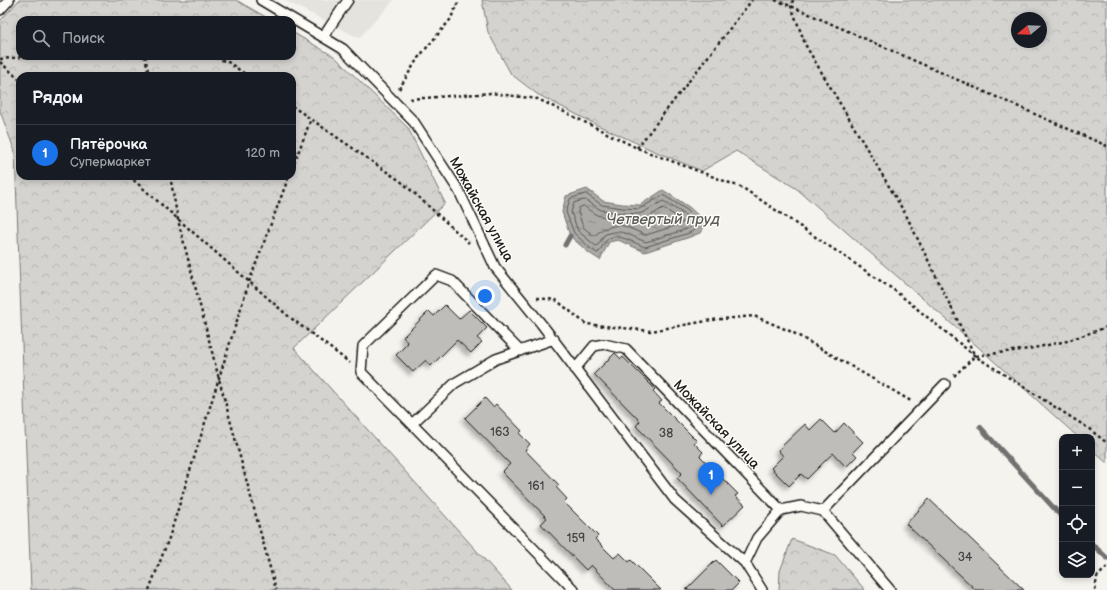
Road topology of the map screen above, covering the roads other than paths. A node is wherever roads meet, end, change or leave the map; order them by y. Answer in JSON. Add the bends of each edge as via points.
{"nodes":[{"id":1,"x":9,"y":0,"type":"edge"},
{"id":2,"x":261,"y":0,"type":"edge"},
{"id":3,"x":348,"y":0,"type":"edge"},
{"id":4,"x":0,"y":10,"type":"edge"},
{"id":5,"x":288,"y":16,"type":"edge"},
{"id":6,"x":296,"y":21,"type":"edge"},
{"id":7,"x":323,"y":37,"type":"junction"},
{"id":8,"x":554,"y":340,"type":"junction"},
{"id":9,"x":520,"y":351,"type":"junction"},
{"id":10,"x":575,"y":369,"type":"junction"},
{"id":11,"x":945,"y":384,"type":"road end"},
{"id":12,"x":412,"y":424,"type":"junction"},
{"id":13,"x":781,"y":510,"type":"junction"},
{"id":14,"x":823,"y":511,"type":"junction"},
{"id":15,"x":745,"y":563,"type":"junction"},
{"id":16,"x":574,"y":590,"type":"edge"},
{"id":17,"x":762,"y":590,"type":"edge"},
{"id":18,"x":890,"y":590,"type":"edge"}],
"edges":[{"from":1,"to":4,"type":"lane"},
{"from":2,"to":5,"type":"lane","name":"Можайская улица"},
{"from":3,"to":7,"type":"lane"},
{"from":6,"to":7,"type":"lane","name":"Можайская улица"},
{"from":7,"to":8,"type":"lane","name":"Можайская улица","via":[[343,49],[414,122],[459,191],[495,267]]},
{"from":8,"to":9,"type":"lane"},
{"from":8,"to":10,"type":"lane","name":"Можайская улица"},
{"from":9,"to":12,"type":"lane","via":[[496,359],[455,383]]},
{"from":9,"to":12,"type":"lane","via":[[452,281],[436,275],[363,346],[360,372]]},
{"from":10,"to":13,"type":"lane","name":"Можайская улица","via":[[594,346],[604,344],[626,349]]},
{"from":10,"to":15,"type":"lane","name":"Можайская улица","via":[[675,500]]},
{"from":11,"to":14,"type":"lane"},
{"from":12,"to":16,"type":"lane"},
{"from":13,"to":14,"type":"lane","via":[[801,506]]},
{"from":13,"to":15,"type":"lane","via":[[758,538]]},
{"from":14,"to":18,"type":"lane"},
{"from":15,"to":17,"type":"lane","name":"Можайская улица"}]}
